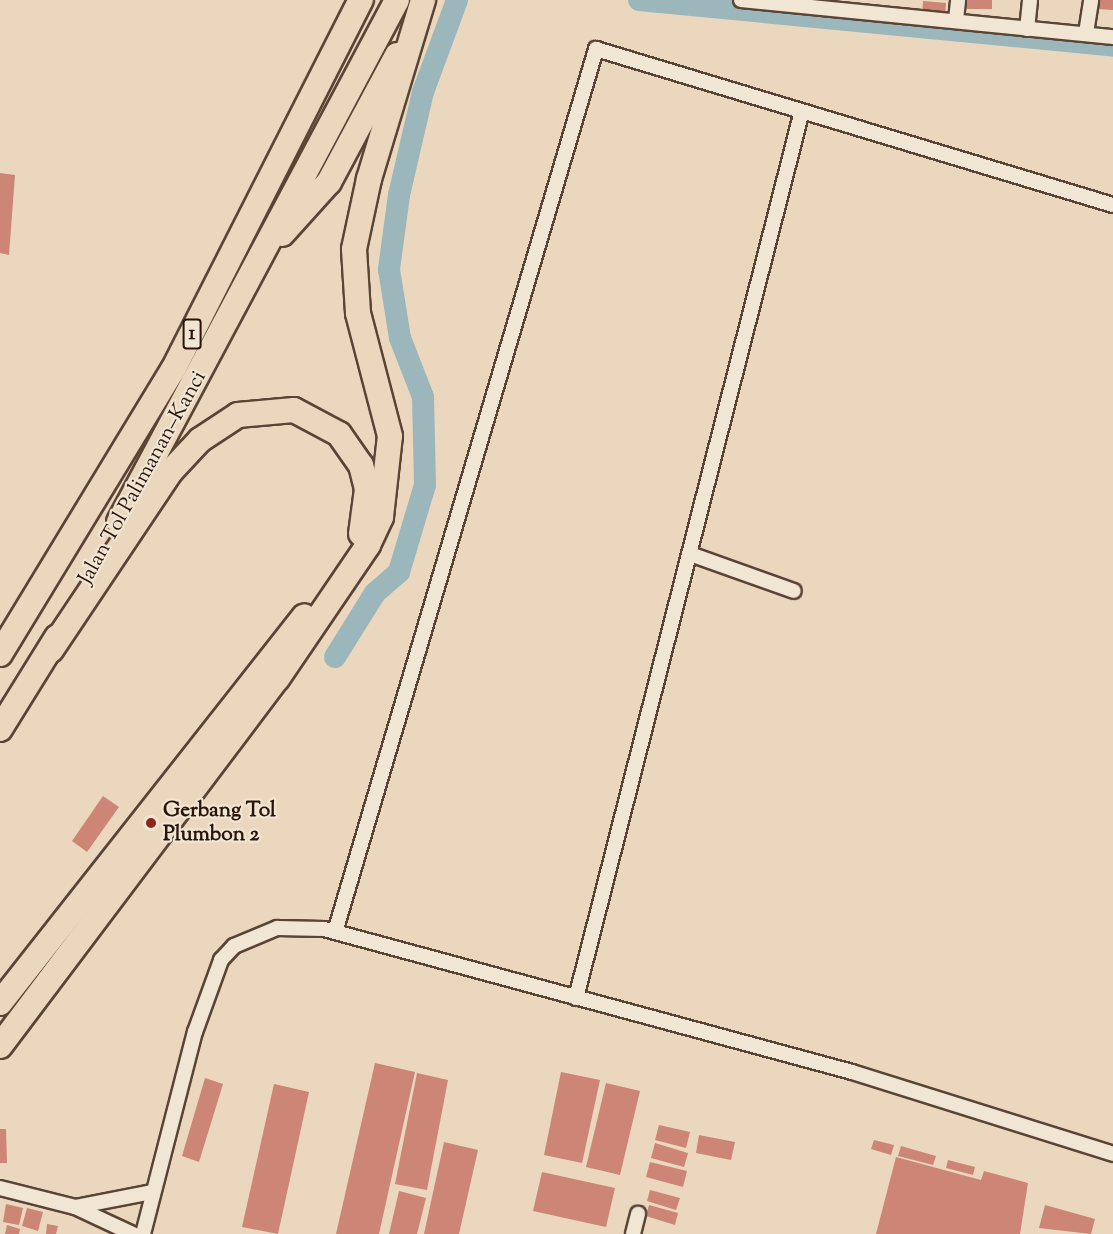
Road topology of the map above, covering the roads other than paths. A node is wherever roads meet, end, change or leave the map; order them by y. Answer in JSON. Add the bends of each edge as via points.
{"nodes":[{"id":1,"x":361,"y":0,"type":"edge"},
{"id":2,"x":397,"y":0,"type":"edge"},
{"id":3,"x":423,"y":0,"type":"edge"},
{"id":4,"x":741,"y":0,"type":"edge"},
{"id":5,"x":958,"y":0,"type":"edge"},
{"id":6,"x":1030,"y":0,"type":"edge"},
{"id":7,"x":1091,"y":0,"type":"edge"},
{"id":8,"x":817,"y":4,"type":"edge"},
{"id":9,"x":890,"y":6,"type":"edge"},
{"id":10,"x":956,"y":20,"type":"junction"},
{"id":11,"x":1027,"y":29,"type":"junction"},
{"id":12,"x":411,"y":30,"type":"junction"},
{"id":13,"x":1086,"y":33,"type":"junction"},
{"id":14,"x":1113,"y":38,"type":"edge"},
{"id":15,"x":802,"y":111,"type":"junction"},
{"id":16,"x":1113,"y":205,"type":"edge"},
{"id":17,"x":263,"y":251,"type":"junction"},
{"id":18,"x":690,"y":554,"type":"junction"},
{"id":19,"x":794,"y":591,"type":"dead end"},
{"id":20,"x":51,"y":650,"type":"junction"},
{"id":21,"x":0,"y":654,"type":"edge"},
{"id":22,"x":0,"y":729,"type":"edge"},
{"id":23,"x":335,"y":932,"type":"junction"},
{"id":24,"x":576,"y":998,"type":"junction"},
{"id":25,"x":0,"y":1003,"type":"edge"},
{"id":26,"x":26,"y":1011,"type":"junction"},
{"id":27,"x":0,"y":1032,"type":"edge"},
{"id":28,"x":0,"y":1046,"type":"edge"},
{"id":29,"x":1113,"y":1154,"type":"edge"},
{"id":30,"x":0,"y":1188,"type":"edge"},
{"id":31,"x":152,"y":1192,"type":"junction"},
{"id":32,"x":75,"y":1208,"type":"junction"},
{"id":33,"x":638,"y":1214,"type":"dead end"},
{"id":34,"x":133,"y":1234,"type":"edge"},
{"id":35,"x":144,"y":1234,"type":"edge"},
{"id":36,"x":633,"y":1234,"type":"edge"}],
"edges":[{"from":1,"to":21,"type":"highway","name":"Jalan Tol Palimanan–Kanci","number":"1","via":[[173,370]]},
{"from":2,"to":17,"type":"highway","name":"Jalan Tol Palimanan–Kanci","number":"1"},
{"from":3,"to":12,"type":"highway"},
{"from":4,"to":8,"type":"street"},
{"from":5,"to":10,"type":"street"},
{"from":6,"to":11,"type":"street"},
{"from":7,"to":13,"type":"street"},
{"from":8,"to":9,"type":"street"},
{"from":9,"to":10,"type":"street"},
{"from":10,"to":11,"type":"street"},
{"from":11,"to":13,"type":"street"},
{"from":12,"to":17,"type":"highway","via":[[329,182]]},
{"from":12,"to":26,"type":"highway","via":[[354,249],[358,313],[390,436],[381,517],[368,545],[277,679]]},
{"from":13,"to":14,"type":"street"},
{"from":15,"to":16,"type":"street"},
{"from":15,"to":18,"type":"street"},
{"from":15,"to":23,"type":"street","via":[[596,49]]},
{"from":17,"to":20,"type":"highway","name":"Jalan Tol Palimanan–Kanci","number":"1"},
{"from":18,"to":19,"type":"street"},
{"from":18,"to":24,"type":"street"},
{"from":20,"to":22,"type":"highway","name":"Jalan Tol Palimanan–Kanci","number":"1"},
{"from":20,"to":25,"type":"highway","via":[[171,471],[226,422],[257,410],[294,410],[324,424],[350,448],[361,465],[368,509],[346,563]]},
{"from":23,"to":24,"type":"street"},
{"from":23,"to":31,"type":"street","via":[[277,928],[234,946],[220,960]]},
{"from":24,"to":29,"type":"street","via":[[852,1072]]},
{"from":26,"to":27,"type":"highway"},
{"from":26,"to":28,"type":"highway"},
{"from":30,"to":32,"type":"street"},
{"from":31,"to":32,"type":"street"},
{"from":31,"to":35,"type":"street"},
{"from":32,"to":34,"type":"street"},
{"from":33,"to":36,"type":"street"}]}
